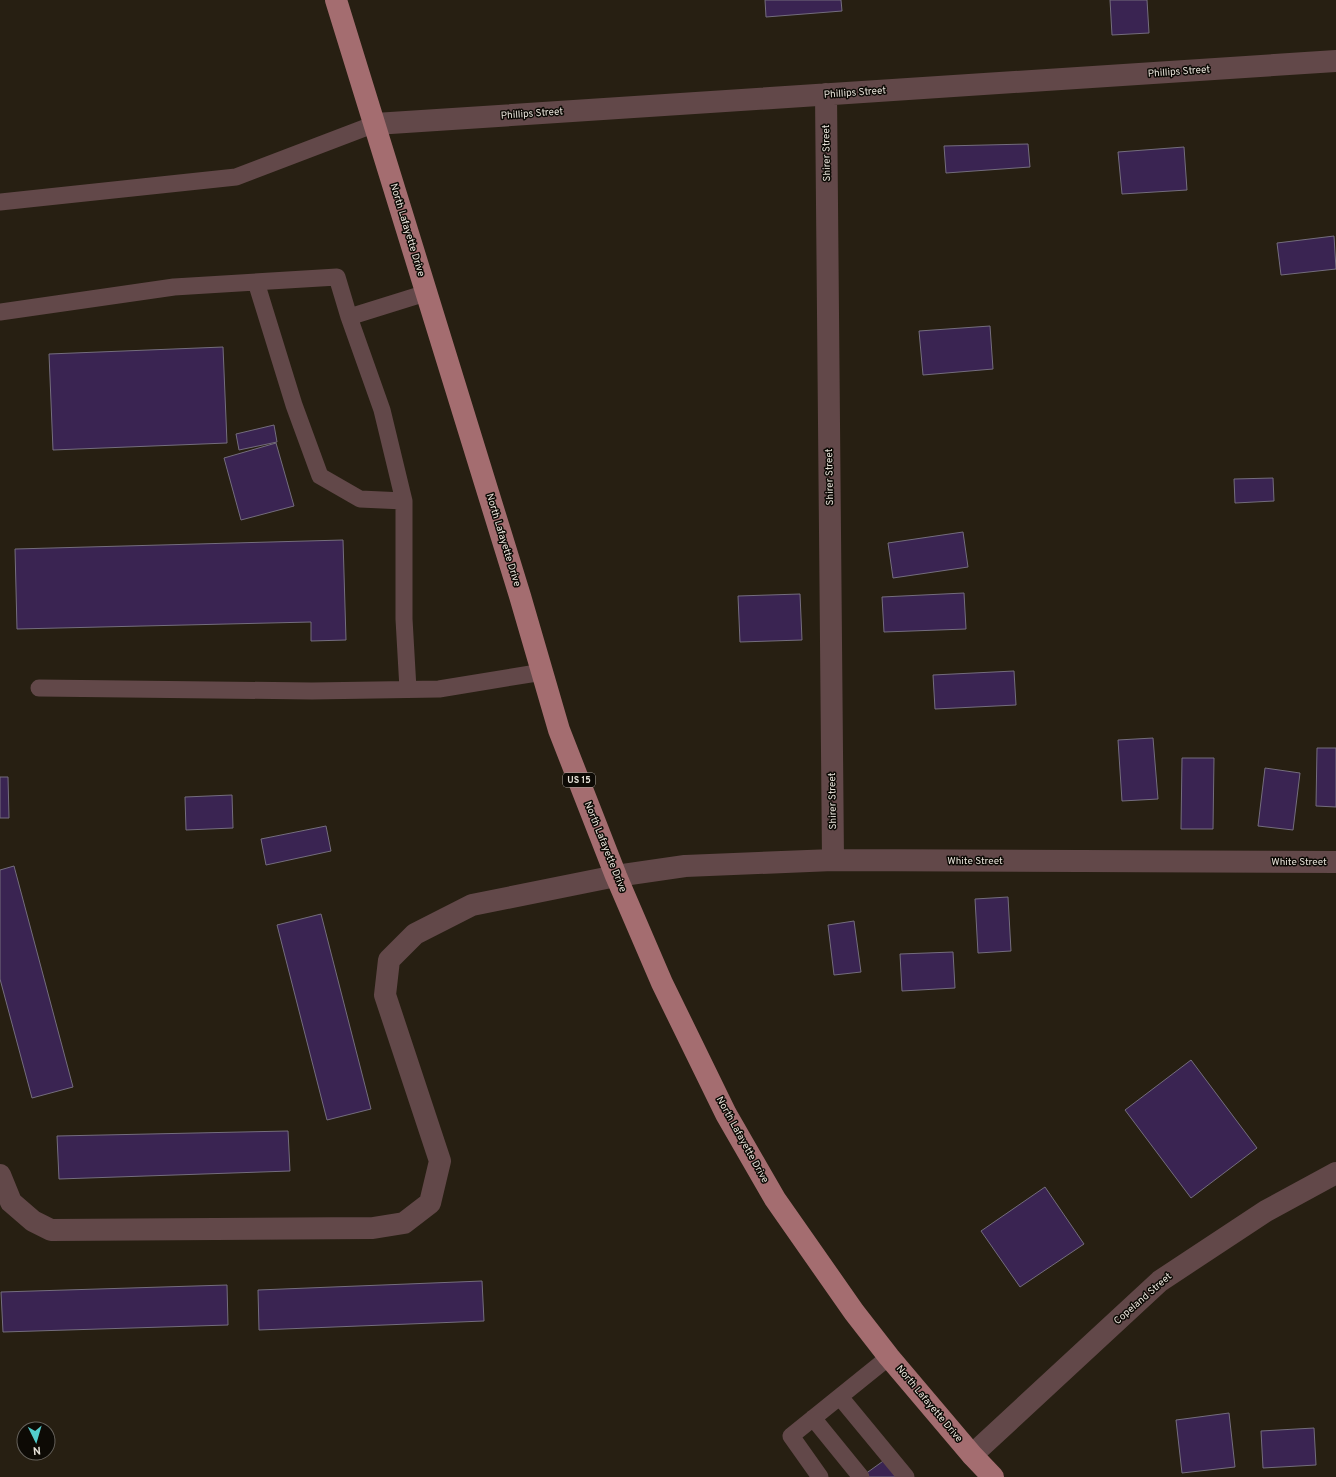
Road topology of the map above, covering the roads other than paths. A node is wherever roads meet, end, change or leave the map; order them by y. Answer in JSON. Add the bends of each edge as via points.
{"nodes":[{"id":1,"x":336,"y":0,"type":"edge"},
{"id":2,"x":1336,"y":61,"type":"edge"},
{"id":3,"x":826,"y":94,"type":"junction"},
{"id":4,"x":375,"y":124,"type":"junction"},
{"id":5,"x":0,"y":202,"type":"edge"},
{"id":6,"x":256,"y":282,"type":"junction"},
{"id":7,"x":426,"y":293,"type":"junction"},
{"id":8,"x":0,"y":312,"type":"edge"},
{"id":9,"x":349,"y":317,"type":"junction"},
{"id":10,"x":404,"y":501,"type":"junction"},
{"id":11,"x":543,"y":672,"type":"junction"},
{"id":12,"x":39,"y":688,"type":"dead end"},
{"id":13,"x":408,"y":689,"type":"junction"},
{"id":14,"x":833,"y":860,"type":"junction"},
{"id":15,"x":1336,"y":862,"type":"edge"},
{"id":16,"x":616,"y":876,"type":"junction"},
{"id":17,"x":1336,"y":1172,"type":"edge"},
{"id":18,"x":0,"y":1175,"type":"edge"},
{"id":19,"x":889,"y":1357,"type":"junction"},
{"id":20,"x":840,"y":1397,"type":"junction"},
{"id":21,"x":813,"y":1418,"type":"junction"},
{"id":22,"x":972,"y":1455,"type":"junction"},
{"id":23,"x":820,"y":1477,"type":"edge"},
{"id":24,"x":861,"y":1477,"type":"edge"},
{"id":25,"x":906,"y":1477,"type":"edge"},
{"id":26,"x":993,"y":1477,"type":"edge"}],
"edges":[{"from":1,"to":4,"type":"main road","name":"North Lafayette Drive","number":"US 15"},
{"from":2,"to":3,"type":"street","name":"Phillips Street"},
{"from":3,"to":4,"type":"street","name":"Phillips Street"},
{"from":3,"to":14,"type":"street","name":"Shirer Street"},
{"from":4,"to":5,"type":"lane","via":[[236,177]]},
{"from":4,"to":7,"type":"main road","name":"North Lafayette Drive","number":"US 15"},
{"from":6,"to":8,"type":"lane","via":[[174,287]]},
{"from":6,"to":9,"type":"lane","via":[[337,277]]},
{"from":6,"to":10,"type":"lane","via":[[294,405],[320,476],[360,499]]},
{"from":7,"to":9,"type":"lane"},
{"from":7,"to":11,"type":"main road","name":"North Lafayette Drive","number":"US 15"},
{"from":9,"to":10,"type":"lane","via":[[382,410]]},
{"from":10,"to":13,"type":"lane","via":[[404,620]]},
{"from":11,"to":13,"type":"lane","via":[[439,689]]},
{"from":11,"to":16,"type":"main road","name":"North Lafayette Drive","number":"US 15","via":[[559,730]]},
{"from":12,"to":13,"type":"lane","via":[[312,691]]},
{"from":14,"to":15,"type":"street","name":"White Street"},
{"from":14,"to":16,"type":"street","name":"White Street","via":[[685,866]]},
{"from":16,"to":18,"type":"street","name":"White Street","via":[[472,905],[415,934],[389,960],[385,995],[440,1161],[430,1203],[404,1223],[373,1228],[52,1230],[33,1221],[11,1202]]},
{"from":16,"to":19,"type":"main road","name":"North Lafayette Drive","number":"US 15","via":[[662,983],[726,1114],[775,1199],[854,1312]]},
{"from":17,"to":22,"type":"street","name":"Copeland Street","via":[[1266,1211],[1160,1281]]},
{"from":19,"to":20,"type":"lane"},
{"from":19,"to":22,"type":"main road","name":"North Lafayette Drive","number":"US 15"},
{"from":20,"to":21,"type":"lane"},
{"from":20,"to":25,"type":"lane"},
{"from":21,"to":23,"type":"lane","via":[[791,1436]]},
{"from":21,"to":24,"type":"lane"},
{"from":22,"to":26,"type":"main road","name":"North Lafayette Drive","number":"US 15"}]}
